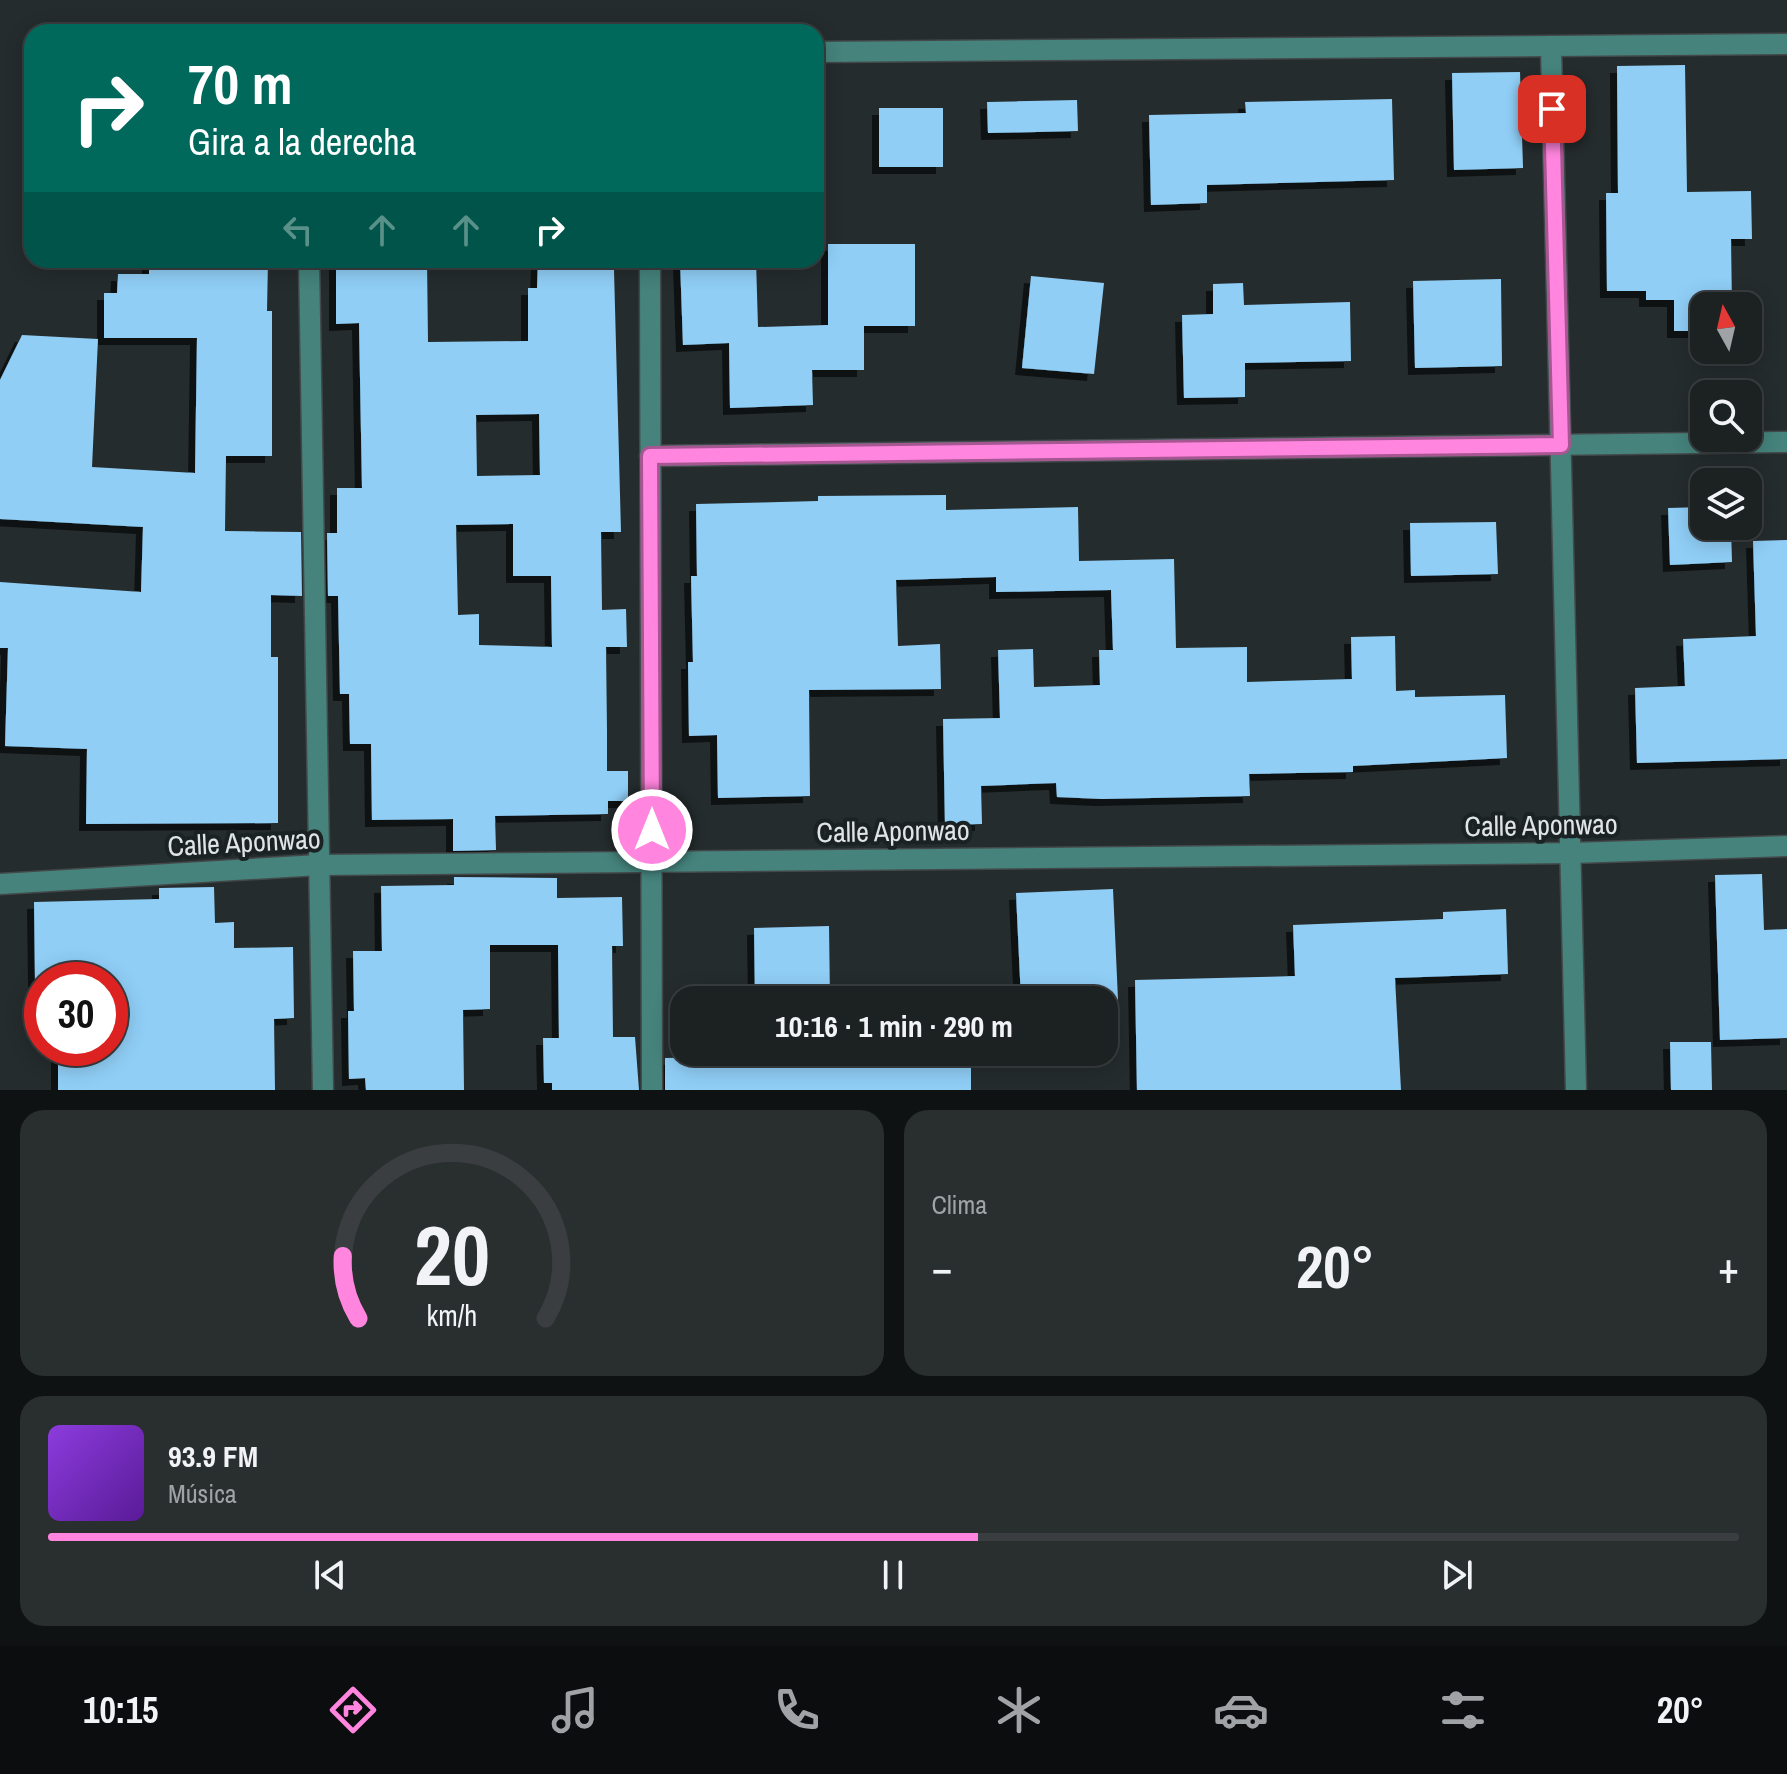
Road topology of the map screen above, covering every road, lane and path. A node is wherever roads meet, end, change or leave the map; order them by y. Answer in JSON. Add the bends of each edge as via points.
{"nodes":[{"id":1,"x":1787,"y":44,"type":"edge"},
{"id":2,"x":1551,"y":47,"type":"junction"},
{"id":3,"x":824,"y":52,"type":"edge"},
{"id":4,"x":309,"y":268,"type":"edge"},
{"id":5,"x":650,"y":268,"type":"edge"},
{"id":6,"x":1787,"y":442,"type":"edge"},
{"id":7,"x":1561,"y":445,"type":"junction"},
{"id":8,"x":650,"y":456,"type":"junction"},
{"id":9,"x":1787,"y":846,"type":"edge"},
{"id":10,"x":1572,"y":853,"type":"junction"},
{"id":11,"x":652,"y":861,"type":"junction"},
{"id":12,"x":319,"y":865,"type":"junction"},
{"id":13,"x":0,"y":884,"type":"edge"},
{"id":14,"x":323,"y":1090,"type":"edge"},
{"id":15,"x":652,"y":1090,"type":"edge"},
{"id":16,"x":1576,"y":1090,"type":"edge"}],
"edges":[{"from":1,"to":2,"type":"street"},
{"from":2,"to":3,"type":"street"},
{"from":2,"to":7,"type":"street"},
{"from":4,"to":12,"type":"street"},
{"from":5,"to":8,"type":"street"},
{"from":6,"to":7,"type":"street"},
{"from":7,"to":8,"type":"street"},
{"from":7,"to":10,"type":"street"},
{"from":8,"to":11,"type":"street"},
{"from":9,"to":10,"type":"street","name":"Calle Aponwao"},
{"from":10,"to":11,"type":"street","name":"Calle Aponwao"},
{"from":10,"to":16,"type":"street"},
{"from":11,"to":12,"type":"street","name":"Calle Aponwao"},
{"from":11,"to":15,"type":"street"},
{"from":12,"to":13,"type":"street","name":"Calle Aponwao"},
{"from":12,"to":14,"type":"street"}]}
